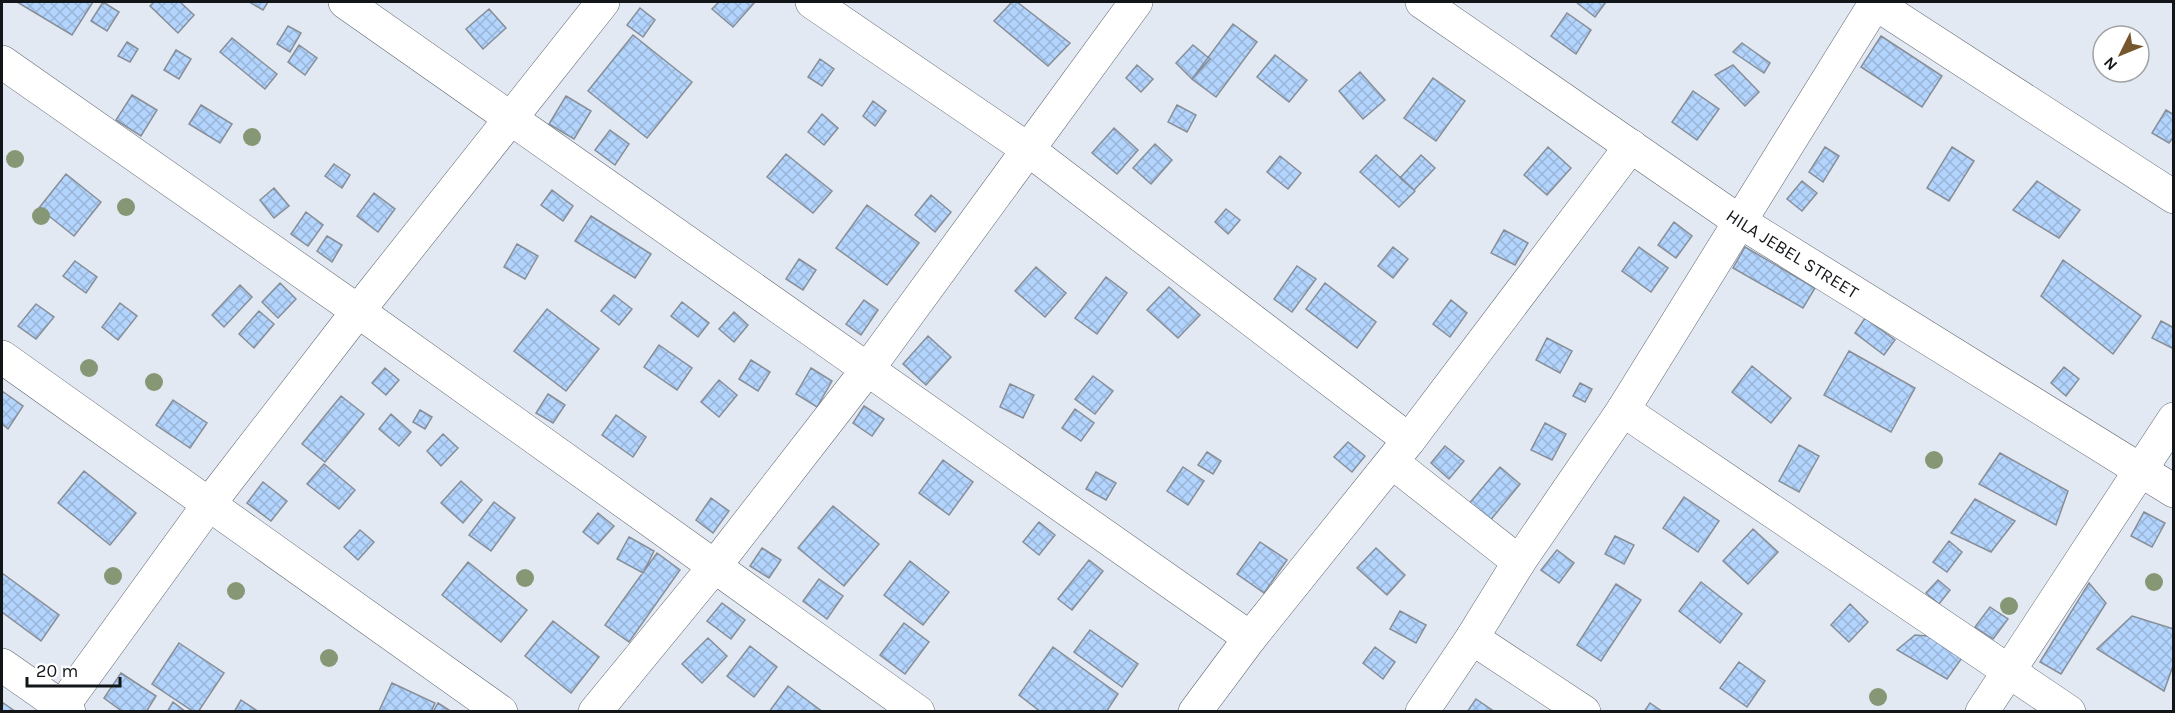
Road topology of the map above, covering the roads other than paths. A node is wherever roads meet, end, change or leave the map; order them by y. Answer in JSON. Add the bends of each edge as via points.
{"nodes":[{"id":1,"x":345,"y":2,"type":"edge"},
{"id":2,"x":603,"y":2,"type":"edge"},
{"id":3,"x":812,"y":2,"type":"edge"},
{"id":4,"x":1136,"y":2,"type":"edge"},
{"id":5,"x":1422,"y":2,"type":"edge"},
{"id":6,"x":1875,"y":2,"type":"edge"},
{"id":7,"x":2,"y":62,"type":"edge"},
{"id":8,"x":510,"y":119,"type":"junction"},
{"id":9,"x":1631,"y":146,"type":"junction"},
{"id":10,"x":1029,"y":150,"type":"junction"},
{"id":11,"x":2174,"y":197,"type":"edge"},
{"id":12,"x":1739,"y":221,"type":"junction"},
{"id":13,"x":357,"y":311,"type":"junction"},
{"id":14,"x":2,"y":357,"type":"edge"},
{"id":15,"x":867,"y":370,"type":"junction"},
{"id":16,"x":1623,"y":410,"type":"junction"},
{"id":17,"x":2174,"y":419,"type":"edge"},
{"id":18,"x":1401,"y":451,"type":"junction"},
{"id":19,"x":2139,"y":469,"type":"junction"},
{"id":20,"x":2174,"y":491,"type":"edge"},
{"id":21,"x":209,"y":504,"type":"junction"},
{"id":22,"x":1519,"y":562,"type":"junction"},
{"id":23,"x":714,"y":567,"type":"junction"},
{"id":24,"x":1250,"y":638,"type":"junction"},
{"id":25,"x":1472,"y":639,"type":"junction"},
{"id":26,"x":2,"y":665,"type":"edge"},
{"id":27,"x":2008,"y":671,"type":"junction"},
{"id":28,"x":66,"y":709,"type":"edge"},
{"id":29,"x":501,"y":711,"type":"edge"},
{"id":30,"x":595,"y":711,"type":"edge"},
{"id":31,"x":918,"y":711,"type":"edge"},
{"id":32,"x":1196,"y":711,"type":"edge"},
{"id":33,"x":1422,"y":711,"type":"edge"},
{"id":34,"x":1584,"y":711,"type":"edge"},
{"id":35,"x":1982,"y":711,"type":"edge"},
{"id":36,"x":2069,"y":711,"type":"edge"}],
"edges":[{"from":1,"to":8,"type":"street"},
{"from":2,"to":8,"type":"street"},
{"from":3,"to":10,"type":"street"},
{"from":4,"to":10,"type":"street"},
{"from":5,"to":9,"type":"street","name":"HILA JEBEL STREET"},
{"from":6,"to":11,"type":"street"},
{"from":6,"to":12,"type":"street"},
{"from":7,"to":13,"type":"street"},
{"from":8,"to":13,"type":"street"},
{"from":8,"to":15,"type":"street"},
{"from":9,"to":12,"type":"street","name":"HILA JEBEL STREET"},
{"from":9,"to":18,"type":"street"},
{"from":10,"to":15,"type":"street"},
{"from":10,"to":18,"type":"street"},
{"from":12,"to":16,"type":"street"},
{"from":12,"to":19,"type":"street","name":"HILA JEBEL STREET"},
{"from":13,"to":21,"type":"street"},
{"from":13,"to":23,"type":"street"},
{"from":14,"to":21,"type":"street"},
{"from":15,"to":23,"type":"street"},
{"from":15,"to":24,"type":"street"},
{"from":16,"to":22,"type":"street"},
{"from":16,"to":27,"type":"street"},
{"from":17,"to":19,"type":"street"},
{"from":18,"to":22,"type":"street"},
{"from":18,"to":24,"type":"street"},
{"from":19,"to":20,"type":"street","name":"HILA JEBEL STREET"},
{"from":19,"to":27,"type":"street"},
{"from":21,"to":28,"type":"street"},
{"from":21,"to":29,"type":"street"},
{"from":22,"to":25,"type":"street"},
{"from":23,"to":30,"type":"street"},
{"from":23,"to":31,"type":"street"},
{"from":24,"to":32,"type":"street"},
{"from":25,"to":33,"type":"street"},
{"from":25,"to":34,"type":"street"},
{"from":26,"to":28,"type":"street"},
{"from":27,"to":35,"type":"street"},
{"from":27,"to":36,"type":"street"}]}
